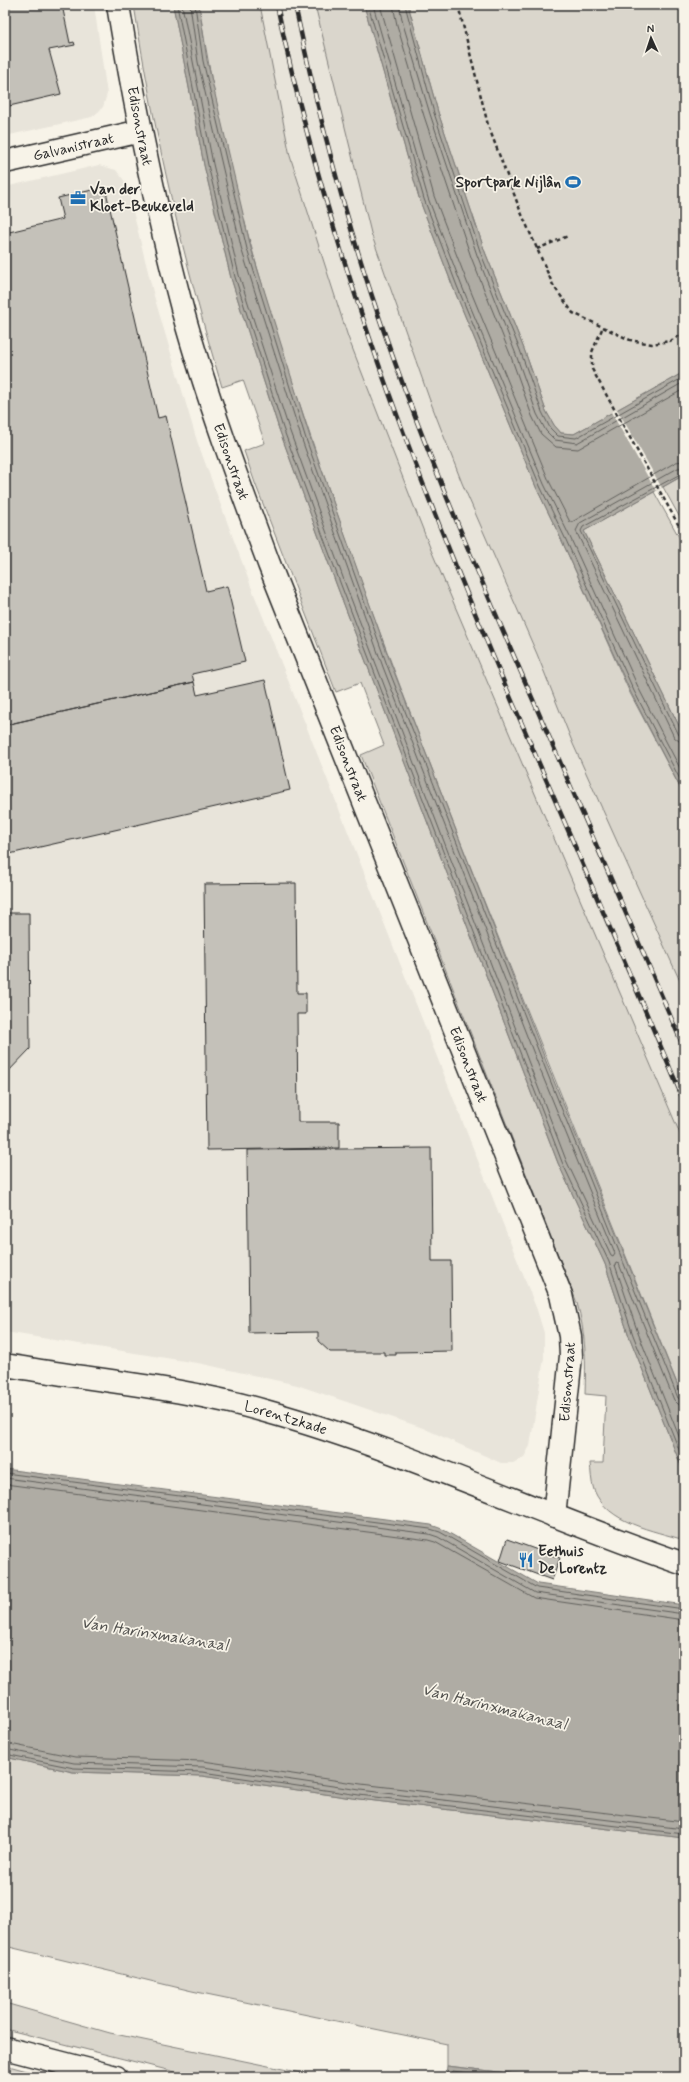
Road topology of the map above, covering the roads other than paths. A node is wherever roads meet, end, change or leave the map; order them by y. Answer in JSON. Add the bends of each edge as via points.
{"nodes":[{"id":1,"x":118,"y":5,"type":"edge"},
{"id":2,"x":141,"y":131,"type":"junction"},
{"id":3,"x":5,"y":162,"type":"edge"},
{"id":4,"x":5,"y":1365,"type":"edge"},
{"id":5,"x":554,"y":1516,"type":"junction"},
{"id":6,"x":684,"y":1564,"type":"edge"},
{"id":7,"x":5,"y":2048,"type":"edge"},
{"id":8,"x":116,"y":2077,"type":"edge"}],
"edges":[{"from":1,"to":2,"type":"street","name":"Edisonstraat"},
{"from":2,"to":3,"type":"street","name":"Galvanistraat"},
{"from":2,"to":5,"type":"street","name":"Edisonstraat","via":[[184,313],[225,446],[272,571],[561,1295],[567,1316],[571,1356]]},
{"from":4,"to":5,"type":"street","name":"Lorentzkade","via":[[182,1393],[264,1410],[394,1452]]},
{"from":5,"to":6,"type":"street","name":"Lorentzkade"},
{"from":7,"to":8,"type":"street"}]}
